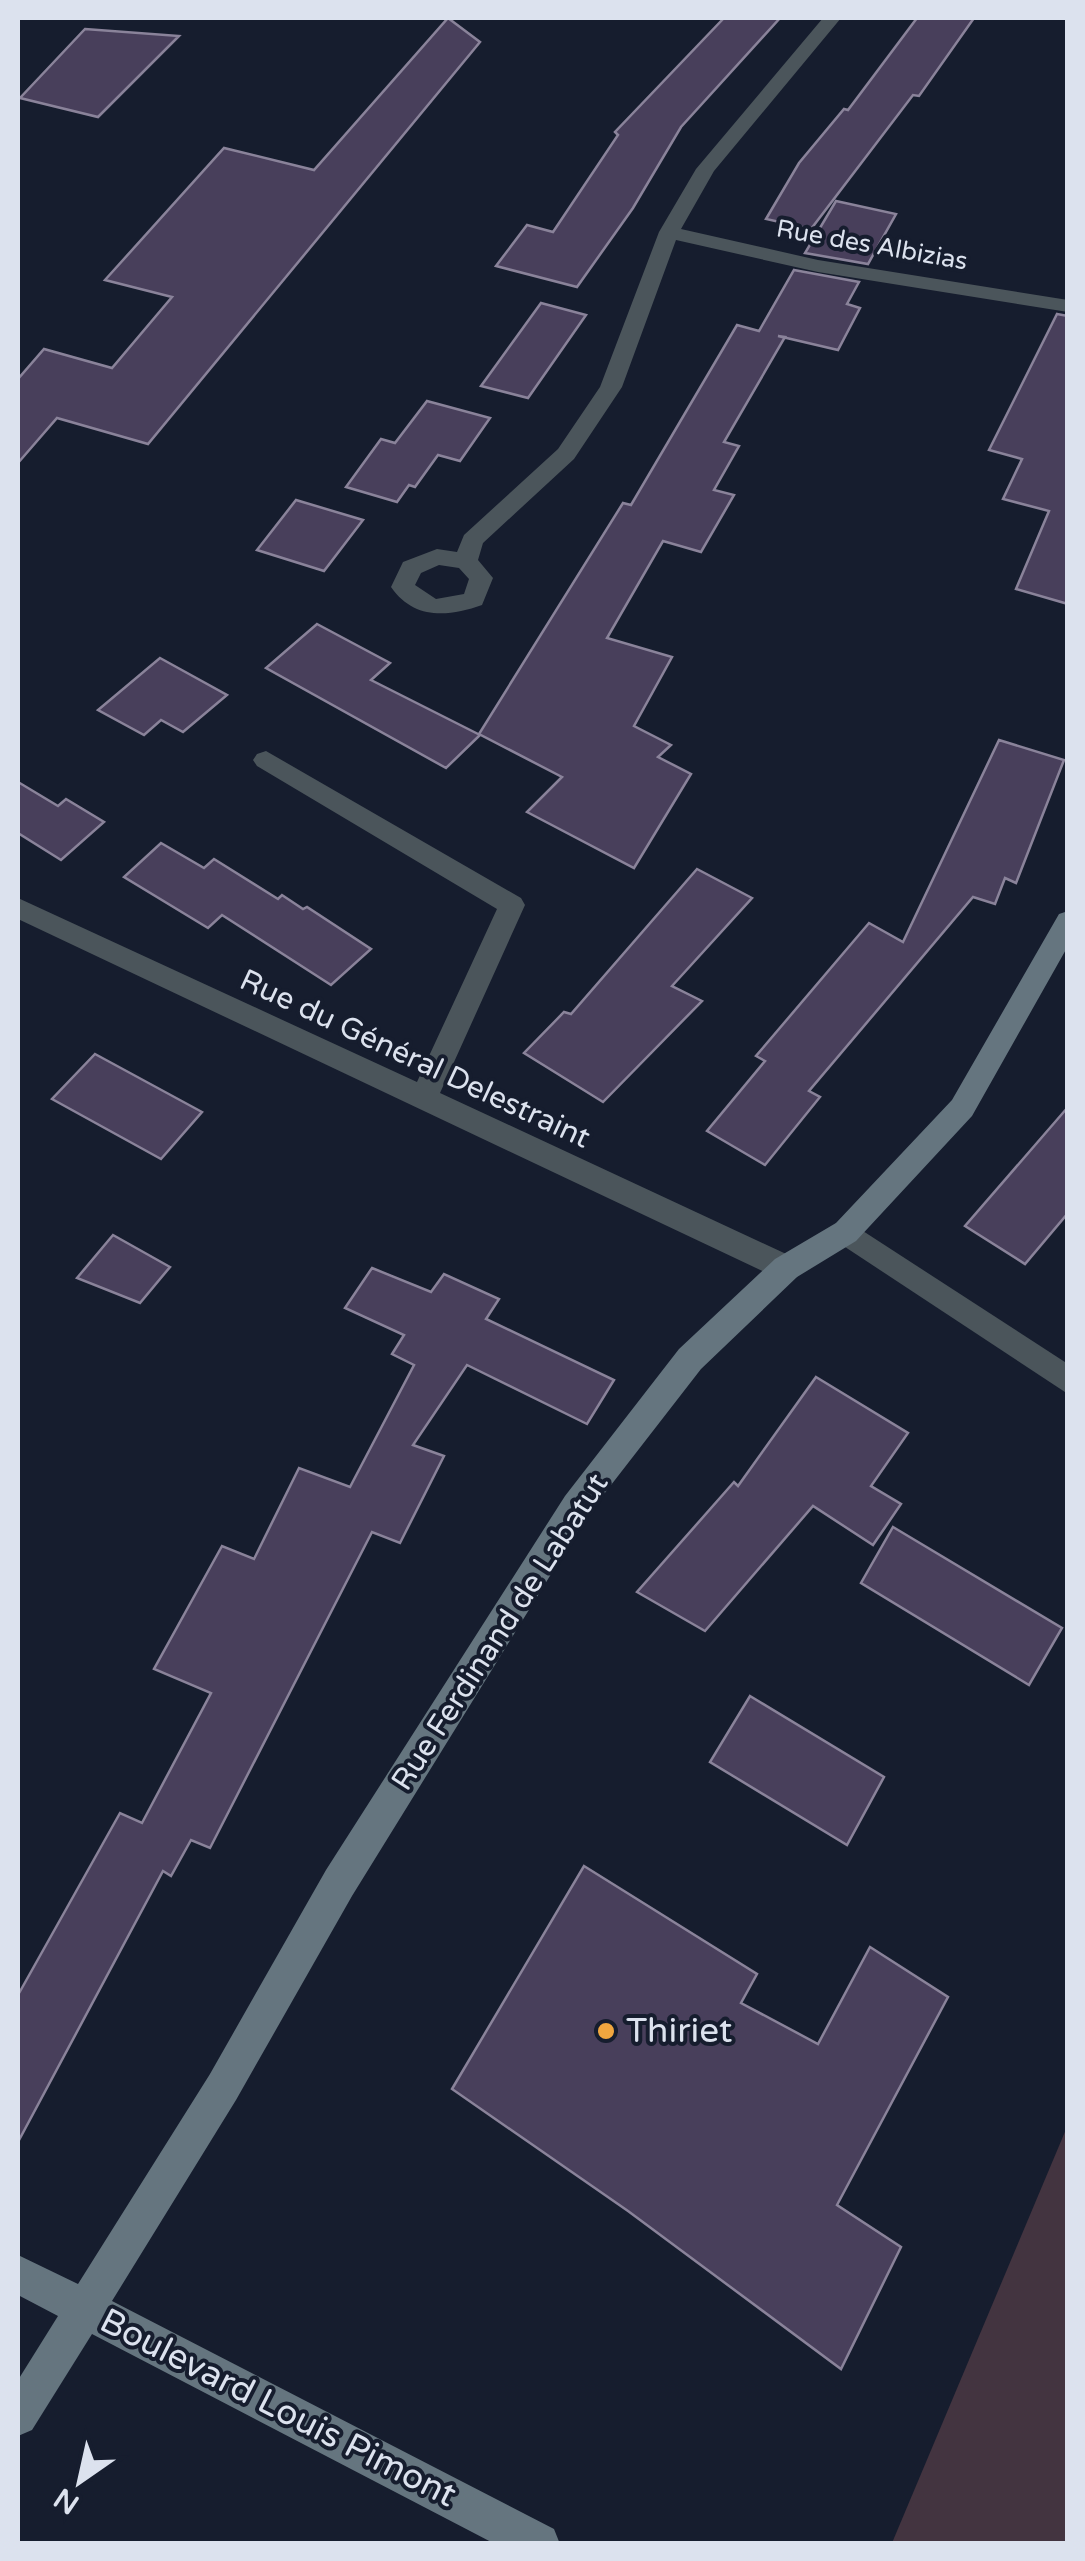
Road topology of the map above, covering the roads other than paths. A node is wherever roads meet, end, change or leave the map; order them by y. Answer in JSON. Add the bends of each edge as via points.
{"nodes":[{"id":1,"x":832,"y":18,"type":"edge"},
{"id":2,"x":668,"y":232,"type":"junction"},
{"id":3,"x":1068,"y":306,"type":"edge"},
{"id":4,"x":466,"y":561,"type":"dead end"},
{"id":5,"x":266,"y":760,"type":"dead end"},
{"id":6,"x":18,"y":908,"type":"edge"},
{"id":7,"x":1068,"y":921,"type":"edge"},
{"id":8,"x":423,"y":1099,"type":"junction"},
{"id":9,"x":846,"y":1232,"type":"junction"},
{"id":10,"x":786,"y":1268,"type":"junction"},
{"id":11,"x":1068,"y":1381,"type":"edge"},
{"id":12,"x":18,"y":2274,"type":"edge"},
{"id":13,"x":84,"y":2307,"type":"junction"},
{"id":14,"x":18,"y":2416,"type":"edge"},
{"id":15,"x":539,"y":2544,"type":"edge"}],
"edges":[{"from":1,"to":2,"type":"street","via":[[717,152]]},
{"from":2,"to":3,"type":"street","name":"Rue des Albizias","via":[[818,266]]},
{"from":2,"to":4,"type":"street","via":[[611,387],[566,454],[472,540]]},
{"from":5,"to":8,"type":"street","via":[[512,905]]},
{"from":6,"to":8,"type":"street","name":"Rue du Général Delestraint"},
{"from":7,"to":9,"type":"street","name":"Rue Ferdinand de Labatut","via":[[962,1108]]},
{"from":8,"to":10,"type":"street","name":"Rue du Général Delestraint"},
{"from":9,"to":10,"type":"street","name":"Rue Ferdinand de Labatut"},
{"from":9,"to":11,"type":"street"},
{"from":10,"to":13,"type":"street","name":"Rue Ferdinand de Labatut","via":[[690,1360],[576,1506]]},
{"from":12,"to":13,"type":"street","name":"Boulevard Louis Pimont"},
{"from":13,"to":14,"type":"street","name":"Rue Ferdinand de Labatut"},
{"from":13,"to":15,"type":"street","name":"Boulevard Louis Pimont"}]}
